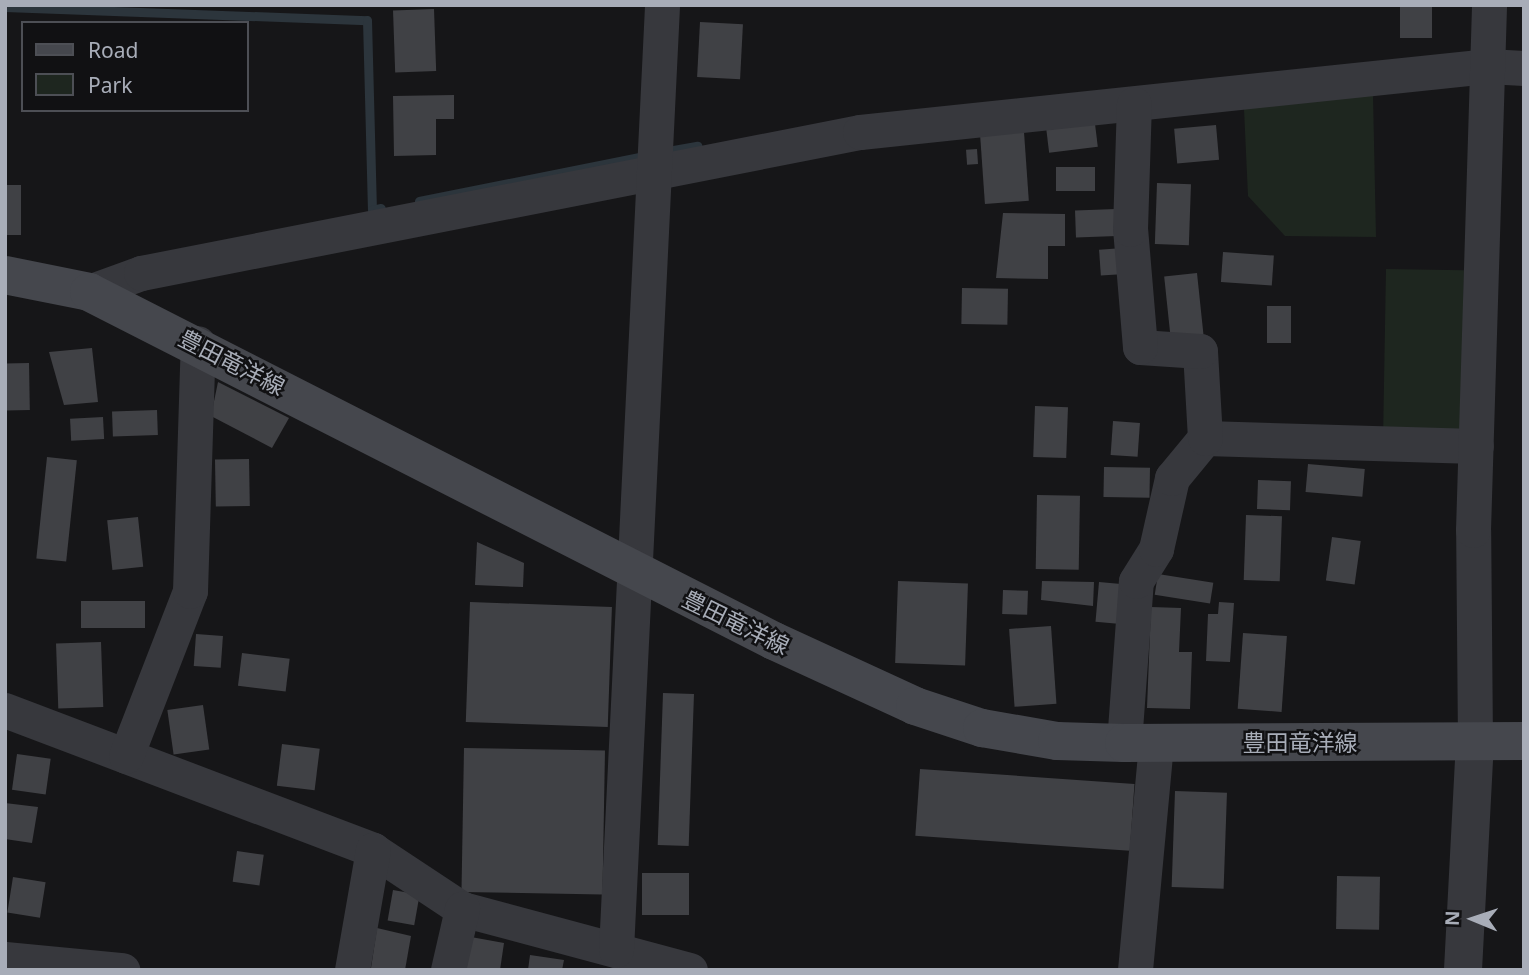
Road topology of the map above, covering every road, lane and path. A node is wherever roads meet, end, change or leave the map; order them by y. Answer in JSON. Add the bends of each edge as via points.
{"nodes":[{"id":1,"x":662,"y":5,"type":"edge"},
{"id":2,"x":1489,"y":5,"type":"edge"},
{"id":3,"x":1487,"y":66,"type":"junction"},
{"id":4,"x":1524,"y":68,"type":"edge"},
{"id":5,"x":1134,"y":104,"type":"junction"},
{"id":6,"x":650,"y":170,"type":"junction"},
{"id":7,"x":5,"y":275,"type":"edge"},
{"id":8,"x":89,"y":292,"type":"junction"},
{"id":9,"x":198,"y":343,"type":"junction"},
{"id":10,"x":1205,"y":438,"type":"junction"},
{"id":11,"x":1476,"y":446,"type":"junction"},
{"id":12,"x":635,"y":571,"type":"junction"},
{"id":13,"x":5,"y":710,"type":"edge"},
{"id":14,"x":1524,"y":741,"type":"edge"},
{"id":15,"x":1475,"y":742,"type":"junction"},
{"id":16,"x":1140,"y":743,"type":"junction"},
{"id":17,"x":125,"y":756,"type":"junction"},
{"id":18,"x":373,"y":850,"type":"junction"},
{"id":19,"x":462,"y":909,"type":"junction"},
{"id":20,"x":616,"y":950,"type":"junction"},
{"id":21,"x":5,"y":959,"type":"edge"},
{"id":22,"x":122,"y":970,"type":"edge"},
{"id":23,"x":352,"y":970,"type":"edge"},
{"id":24,"x":448,"y":970,"type":"edge"},
{"id":25,"x":690,"y":970,"type":"edge"},
{"id":26,"x":1135,"y":970,"type":"edge"},
{"id":27,"x":1463,"y":970,"type":"edge"}],
"edges":[{"from":1,"to":6,"type":"street"},
{"from":2,"to":3,"type":"street"},
{"from":3,"to":4,"type":"street"},
{"from":3,"to":5,"type":"street"},
{"from":3,"to":11,"type":"street"},
{"from":5,"to":6,"type":"street","via":[[860,132]]},
{"from":5,"to":10,"type":"street","via":[[1130,229],[1140,347],[1200,351]]},
{"from":6,"to":8,"type":"street","via":[[141,273]]},
{"from":6,"to":12,"type":"street"},
{"from":7,"to":8,"type":"main road","name":"豊田竜洋線"},
{"from":8,"to":9,"type":"main road","name":"豊田竜洋線"},
{"from":9,"to":12,"type":"main road","name":"豊田竜洋線"},
{"from":9,"to":17,"type":"street","via":[[190,591]]},
{"from":10,"to":11,"type":"street"},
{"from":10,"to":16,"type":"street","via":[[1172,478],[1156,549],[1136,581]]},
{"from":11,"to":15,"type":"street"},
{"from":12,"to":16,"type":"main road","name":"豊田竜洋線","via":[[915,706],[1020,735]]},
{"from":12,"to":20,"type":"street"},
{"from":13,"to":17,"type":"street"},
{"from":14,"to":15,"type":"main road","name":"豊田竜洋線"},
{"from":15,"to":16,"type":"main road","name":"豊田竜洋線"},
{"from":15,"to":27,"type":"street"},
{"from":16,"to":26,"type":"street"},
{"from":17,"to":18,"type":"street"},
{"from":18,"to":19,"type":"street"},
{"from":18,"to":23,"type":"street"},
{"from":19,"to":20,"type":"street"},
{"from":19,"to":24,"type":"street"},
{"from":20,"to":25,"type":"street"},
{"from":21,"to":22,"type":"street"}]}
